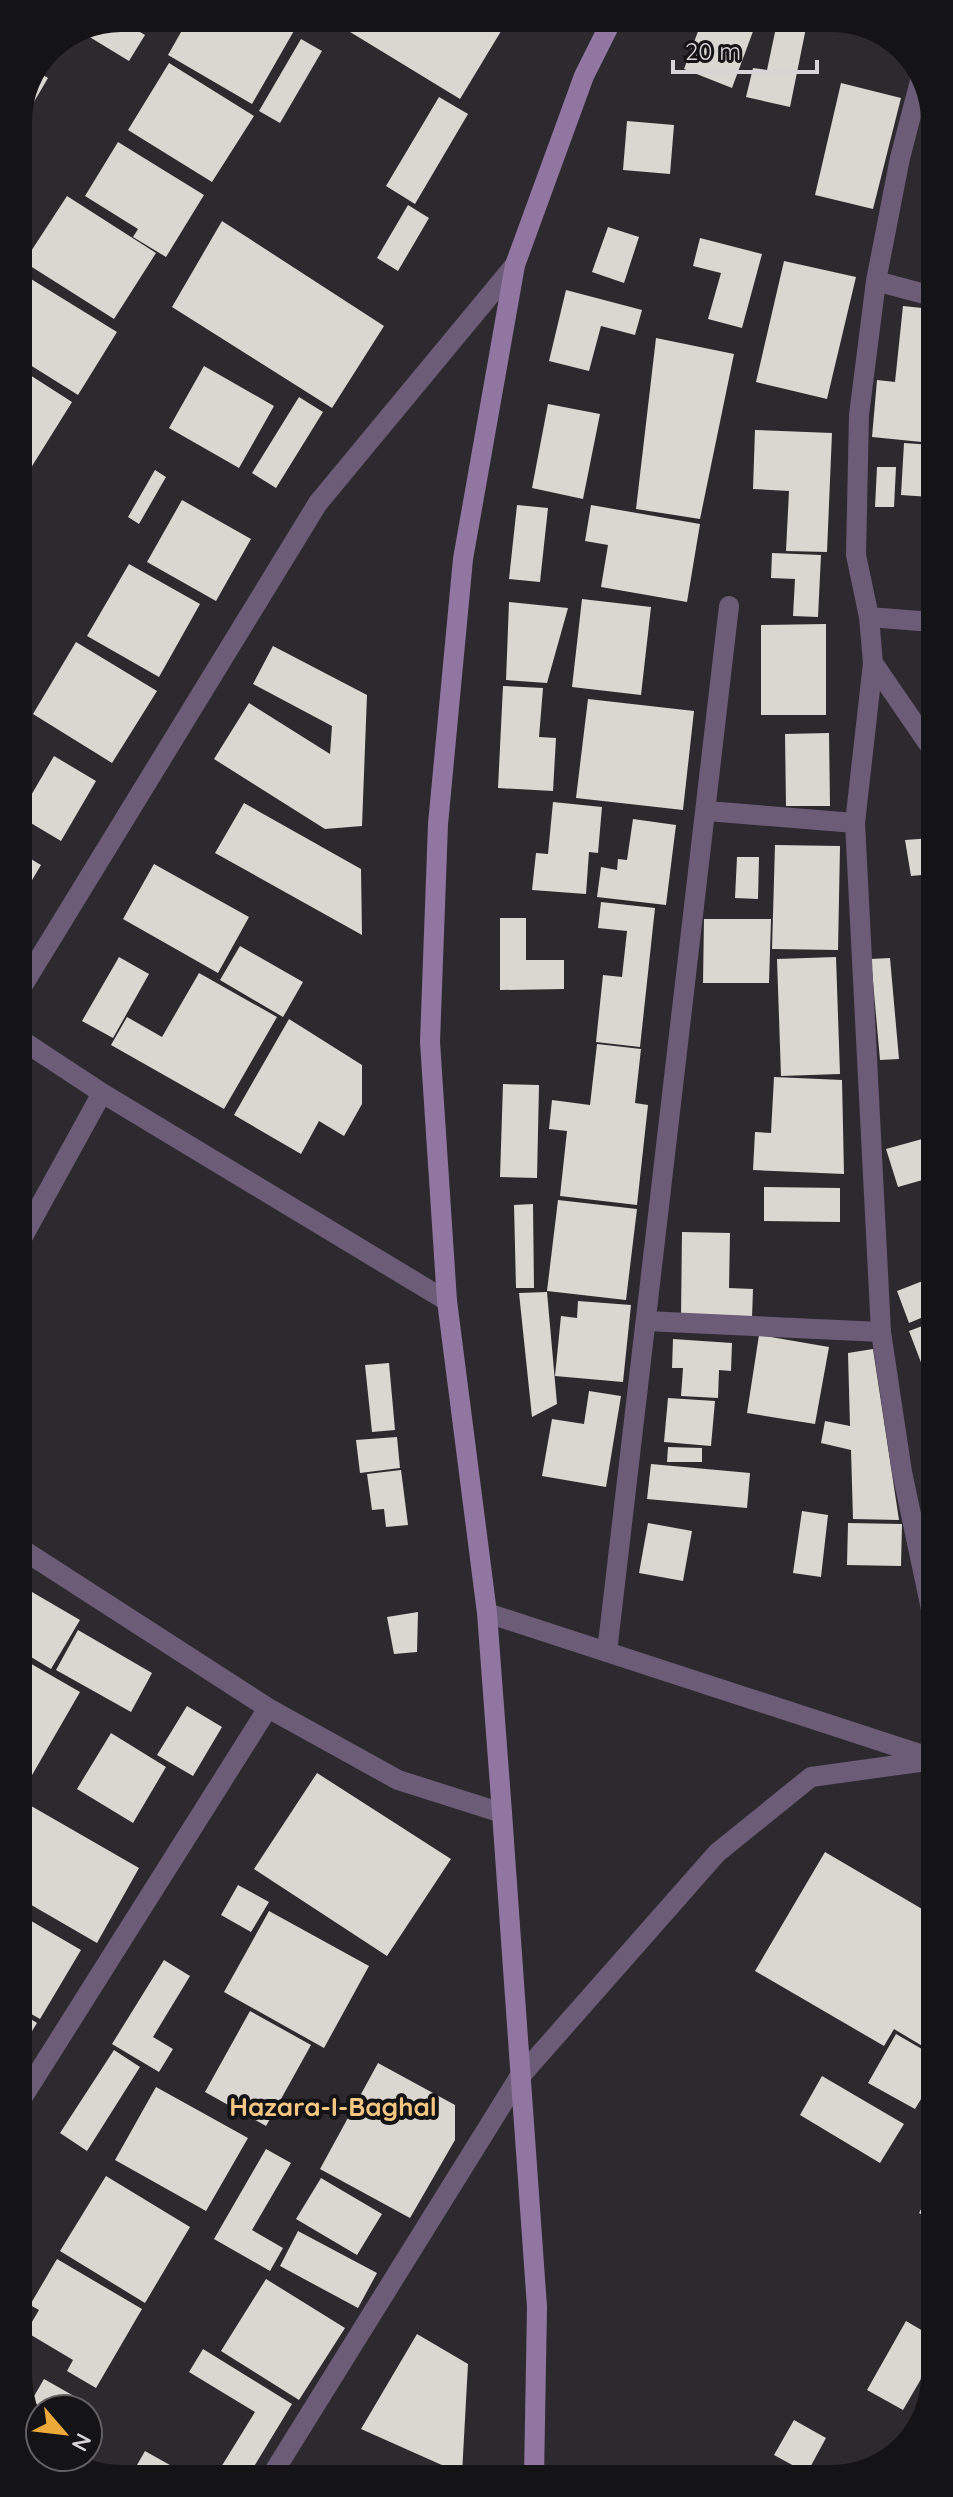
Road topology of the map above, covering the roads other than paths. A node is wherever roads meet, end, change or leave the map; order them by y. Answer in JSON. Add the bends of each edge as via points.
{"nodes":[{"id":1,"x":606,"y":32,"type":"edge"},
{"id":2,"x":917,"y":94,"type":"edge"},
{"id":3,"x":515,"y":265,"type":"junction"},
{"id":4,"x":876,"y":281,"type":"junction"},
{"id":5,"x":921,"y":293,"type":"edge"},
{"id":6,"x":729,"y":606,"type":"dead end"},
{"id":7,"x":869,"y":617,"type":"junction"},
{"id":8,"x":921,"y":621,"type":"edge"},
{"id":9,"x":873,"y":663,"type":"junction"},
{"id":10,"x":921,"y":733,"type":"edge"},
{"id":11,"x":707,"y":811,"type":"junction"},
{"id":12,"x":855,"y":823,"type":"junction"},
{"id":13,"x":32,"y":970,"type":"edge"},
{"id":14,"x":32,"y":1047,"type":"edge"},
{"id":15,"x":102,"y":1093,"type":"junction"},
{"id":16,"x":32,"y":1220,"type":"edge"},
{"id":17,"x":447,"y":1301,"type":"junction"},
{"id":18,"x":646,"y":1321,"type":"junction"},
{"id":19,"x":881,"y":1332,"type":"junction"},
{"id":20,"x":32,"y":1556,"type":"edge"},
{"id":21,"x":921,"y":1562,"type":"edge"},
{"id":22,"x":487,"y":1613,"type":"junction"},
{"id":23,"x":607,"y":1652,"type":"junction"},
{"id":24,"x":268,"y":1708,"type":"junction"},
{"id":25,"x":921,"y":1755,"type":"edge"},
{"id":26,"x":921,"y":1761,"type":"edge"},
{"id":27,"x":502,"y":1813,"type":"junction"},
{"id":28,"x":518,"y":2079,"type":"junction"},
{"id":29,"x":32,"y":2083,"type":"edge"},
{"id":30,"x":278,"y":2465,"type":"edge"},
{"id":31,"x":534,"y":2465,"type":"edge"}],
"edges":[{"from":1,"to":3,"type":"main road","via":[[584,76]]},
{"from":2,"to":4,"type":"street"},
{"from":3,"to":13,"type":"street","via":[[318,503]]},
{"from":3,"to":17,"type":"main road","via":[[463,559],[438,824],[430,1042]]},
{"from":4,"to":5,"type":"street"},
{"from":4,"to":7,"type":"street","via":[[859,415],[856,555]]},
{"from":6,"to":11,"type":"street"},
{"from":7,"to":8,"type":"street"},
{"from":7,"to":9,"type":"street"},
{"from":9,"to":10,"type":"street"},
{"from":9,"to":12,"type":"street"},
{"from":11,"to":12,"type":"street"},
{"from":11,"to":18,"type":"street"},
{"from":12,"to":19,"type":"street"},
{"from":14,"to":15,"type":"street"},
{"from":15,"to":16,"type":"street"},
{"from":15,"to":17,"type":"street"},
{"from":17,"to":22,"type":"main road"},
{"from":18,"to":19,"type":"street"},
{"from":18,"to":23,"type":"street"},
{"from":19,"to":21,"type":"street"},
{"from":20,"to":24,"type":"street"},
{"from":22,"to":23,"type":"street"},
{"from":22,"to":27,"type":"main road"},
{"from":23,"to":25,"type":"street"},
{"from":24,"to":27,"type":"street","via":[[398,1780]]},
{"from":24,"to":29,"type":"street"},
{"from":26,"to":28,"type":"street","via":[[811,1777],[717,1853]]},
{"from":27,"to":28,"type":"main road"},
{"from":28,"to":30,"type":"street"},
{"from":28,"to":31,"type":"main road","via":[[537,2307]]}]}
